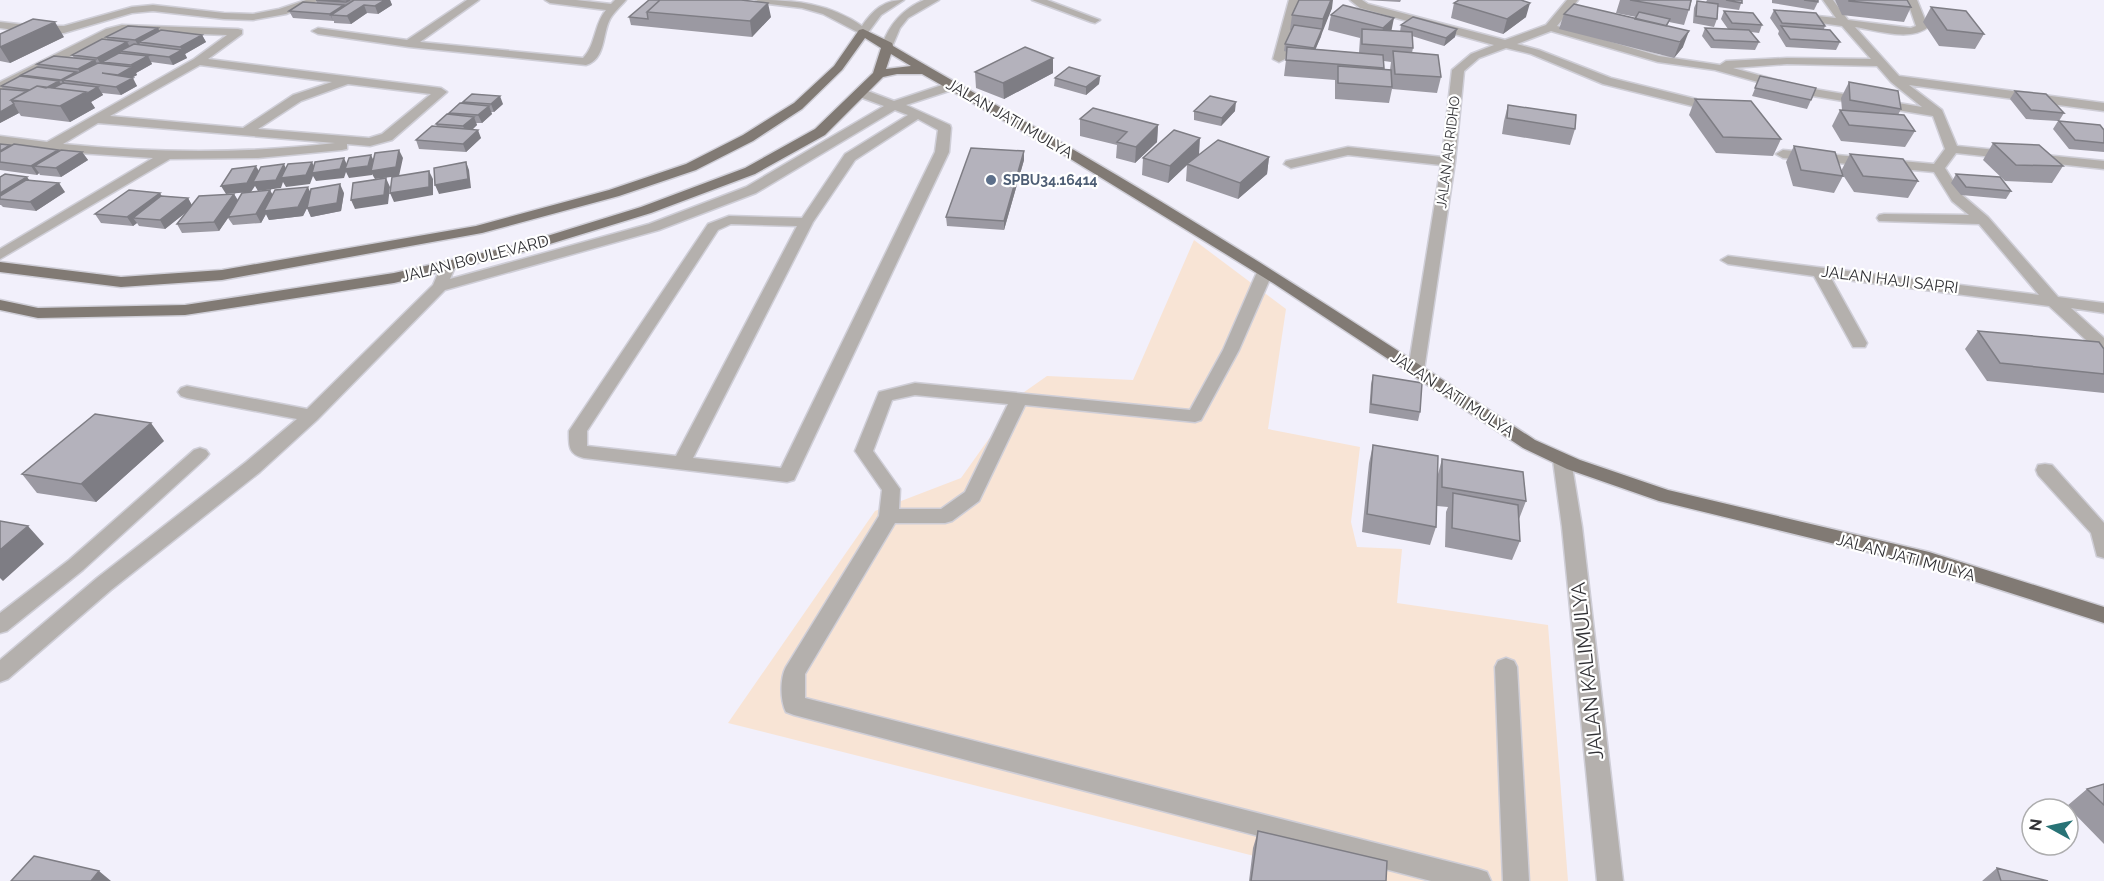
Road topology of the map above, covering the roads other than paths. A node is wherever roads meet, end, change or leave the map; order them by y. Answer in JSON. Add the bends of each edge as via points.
{"nodes":[{"id":1,"x":315,"y":0,"type":"edge"},
{"id":2,"x":474,"y":0,"type":"edge"},
{"id":3,"x":550,"y":0,"type":"edge"},
{"id":4,"x":761,"y":0,"type":"edge"},
{"id":5,"x":899,"y":0,"type":"edge"},
{"id":6,"x":934,"y":0,"type":"edge"},
{"id":7,"x":1037,"y":0,"type":"edge"},
{"id":8,"x":1294,"y":0,"type":"edge"},
{"id":9,"x":1355,"y":0,"type":"edge"},
{"id":10,"x":1573,"y":0,"type":"edge"},
{"id":11,"x":1828,"y":0,"type":"edge"},
{"id":12,"x":1912,"y":0,"type":"edge"},
{"id":13,"x":617,"y":4,"type":"edge"},
{"id":14,"x":1790,"y":15,"type":"edge"},
{"id":15,"x":1095,"y":20,"type":"dead end"},
{"id":16,"x":1846,"y":24,"type":"junction"},
{"id":17,"x":0,"y":25,"type":"edge"},
{"id":18,"x":1550,"y":27,"type":"junction"},
{"id":19,"x":318,"y":31,"type":"dead end"},
{"id":20,"x":863,"y":32,"type":"junction"},
{"id":21,"x":409,"y":44,"type":"junction"},
{"id":22,"x":888,"y":45,"type":"junction"},
{"id":23,"x":1504,"y":45,"type":"junction"},
{"id":24,"x":1279,"y":59,"type":"dead end"},
{"id":25,"x":198,"y":61,"type":"junction"},
{"id":26,"x":1880,"y":63,"type":"junction"},
{"id":27,"x":1716,"y":67,"type":"junction"},
{"id":28,"x":927,"y":70,"type":"junction"},
{"id":29,"x":879,"y":74,"type":"junction"},
{"id":30,"x":1895,"y":79,"type":"junction"},
{"id":31,"x":350,"y":80,"type":"junction"},
{"id":32,"x":951,"y":86,"type":"junction"},
{"id":33,"x":0,"y":87,"type":"edge"},
{"id":34,"x":861,"y":93,"type":"junction"},
{"id":35,"x":1692,"y":102,"type":"dead end"},
{"id":36,"x":894,"y":105,"type":"junction"},
{"id":37,"x":2104,"y":107,"type":"edge"},
{"id":38,"x":1938,"y":112,"type":"junction"},
{"id":39,"x":918,"y":114,"type":"junction"},
{"id":40,"x":96,"y":119,"type":"junction"},
{"id":41,"x":248,"y":130,"type":"junction"},
{"id":42,"x":0,"y":140,"type":"edge"},
{"id":43,"x":370,"y":142,"type":"junction"},
{"id":44,"x":48,"y":147,"type":"junction"},
{"id":45,"x":1952,"y":149,"type":"junction"},
{"id":46,"x":169,"y":154,"type":"junction"},
{"id":47,"x":1783,"y":154,"type":"edge"},
{"id":48,"x":1448,"y":162,"type":"junction"},
{"id":49,"x":1291,"y":164,"type":"dead end"},
{"id":50,"x":2104,"y":165,"type":"edge"},
{"id":51,"x":1938,"y":168,"type":"junction"},
{"id":52,"x":1884,"y":218,"type":"dead end"},
{"id":53,"x":1983,"y":220,"type":"junction"},
{"id":54,"x":806,"y":222,"type":"junction"},
{"id":55,"x":0,"y":255,"type":"edge"},
{"id":56,"x":1728,"y":260,"type":"dead end"},
{"id":57,"x":0,"y":267,"type":"edge"},
{"id":58,"x":447,"y":267,"type":"junction"},
{"id":59,"x":1819,"y":270,"type":"junction"},
{"id":60,"x":1265,"y":272,"type":"junction"},
{"id":61,"x":440,"y":287,"type":"junction"},
{"id":62,"x":2052,"y":300,"type":"junction"},
{"id":63,"x":0,"y":305,"type":"edge"},
{"id":64,"x":2104,"y":308,"type":"edge"},
{"id":65,"x":1859,"y":342,"type":"dead end"},
{"id":66,"x":2104,"y":347,"type":"edge"},
{"id":67,"x":1416,"y":370,"type":"junction"},
{"id":68,"x":187,"y":392,"type":"dead end"},
{"id":69,"x":1019,"y":399,"type":"junction"},
{"id":70,"x":310,"y":416,"type":"junction"},
{"id":71,"x":200,"y":454,"type":"dead end"},
{"id":72,"x":1562,"y":460,"type":"junction"},
{"id":73,"x":681,"y":463,"type":"junction"},
{"id":74,"x":2045,"y":470,"type":"dead end"},
{"id":75,"x":889,"y":516,"type":"junction"},
{"id":76,"x":2102,"y":531,"type":"edge"},
{"id":77,"x":2104,"y":551,"type":"edge"},
{"id":78,"x":2104,"y":615,"type":"edge"},
{"id":79,"x":0,"y":625,"type":"edge"},
{"id":80,"x":1506,"y":666,"type":"dead end"},
{"id":81,"x":0,"y":673,"type":"edge"},
{"id":82,"x":1478,"y":881,"type":"edge"},
{"id":83,"x":1516,"y":881,"type":"edge"},
{"id":84,"x":1610,"y":881,"type":"edge"}],
"edges":[{"from":1,"to":17,"type":"street","via":[[260,18],[153,8],[118,13],[73,28],[47,30]]},
{"from":2,"to":21,"type":"street"},
{"from":3,"to":13,"type":"street"},
{"from":4,"to":20,"type":"street","via":[[819,7]]},
{"from":5,"to":20,"type":"street","via":[[877,13]]},
{"from":6,"to":22,"type":"street","via":[[900,18]]},
{"from":7,"to":15,"type":"street"},
{"from":8,"to":24,"type":"street"},
{"from":9,"to":23,"type":"street","via":[[1364,6]]},
{"from":10,"to":18,"type":"street","name":"JALAN AR RIDHO"},
{"from":11,"to":16,"type":"street"},
{"from":12,"to":16,"type":"street","via":[[1922,27],[1912,30]]},
{"from":13,"to":21,"type":"street","via":[[605,18],[594,54],[586,62]]},
{"from":14,"to":16,"type":"street"},
{"from":16,"to":26,"type":"street"},
{"from":18,"to":23,"type":"street","name":"JALAN AR RIDHO"},
{"from":18,"to":27,"type":"street","via":[[1659,59]]},
{"from":19,"to":21,"type":"street"},
{"from":20,"to":22,"type":"main road","name":"JALAN JATI MULYA"},
{"from":20,"to":57,"type":"main road","name":"JALAN BOULEVARD","via":[[838,68],[806,98],[748,138],[691,167],[614,193],[477,230],[222,275],[121,282]]},
{"from":22,"to":28,"type":"main road","name":"JALAN JATI MULYA"},
{"from":22,"to":29,"type":"main road","name":"JALAN BOULEVARD"},
{"from":23,"to":35,"type":"street","via":[[1535,52],[1607,81]]},
{"from":23,"to":48,"type":"street","name":"JALAN AR RIDHO","via":[[1475,56],[1458,70]]},
{"from":25,"to":31,"type":"street"},
{"from":25,"to":33,"type":"street","via":[[238,32],[122,27]]},
{"from":25,"to":40,"type":"street"},
{"from":26,"to":27,"type":"street","via":[[1787,61]]},
{"from":26,"to":30,"type":"street"},
{"from":27,"to":38,"type":"street","via":[[1801,90]]},
{"from":28,"to":29,"type":"main road"},
{"from":28,"to":32,"type":"main road","name":"JALAN JATI MULYA"},
{"from":29,"to":34,"type":"main road","name":"JALAN BOULEVARD"},
{"from":30,"to":37,"type":"street"},
{"from":30,"to":38,"type":"street"},
{"from":31,"to":41,"type":"street","via":[[297,98]]},
{"from":31,"to":43,"type":"street","via":[[441,92],[387,137]]},
{"from":32,"to":36,"type":"street"},
{"from":32,"to":60,"type":"main road","name":"JALAN JATI MULYA","via":[[1069,152]]},
{"from":34,"to":36,"type":"street"},
{"from":34,"to":58,"type":"main road","name":"JALAN BOULEVARD","via":[[820,132],[750,171],[646,210]]},
{"from":36,"to":39,"type":"street"},
{"from":36,"to":61,"type":"street","via":[[751,190],[654,227]]},
{"from":38,"to":45,"type":"street"},
{"from":39,"to":54,"type":"street","via":[[850,157]]},
{"from":39,"to":73,"type":"street","via":[[945,128],[942,152],[787,475]]},
{"from":40,"to":41,"type":"street"},
{"from":40,"to":44,"type":"street"},
{"from":41,"to":43,"type":"street"},
{"from":42,"to":44,"type":"street"},
{"from":43,"to":46,"type":"street","via":[[255,154]]},
{"from":44,"to":46,"type":"street"},
{"from":45,"to":50,"type":"street"},
{"from":45,"to":51,"type":"street"},
{"from":46,"to":55,"type":"street"},
{"from":47,"to":51,"type":"street"},
{"from":48,"to":49,"type":"street","via":[[1348,151]]},
{"from":48,"to":67,"type":"street","name":"JALAN AR RIDHO"},
{"from":51,"to":53,"type":"street","via":[[1957,198]]},
{"from":52,"to":53,"type":"street"},
{"from":53,"to":62,"type":"street"},
{"from":54,"to":73,"type":"street"},
{"from":54,"to":73,"type":"street","via":[[729,220],[713,227],[578,431],[578,449],[584,452]]},
{"from":56,"to":59,"type":"street","name":"JALAN HAJI SAPRI"},
{"from":58,"to":61,"type":"street"},
{"from":58,"to":63,"type":"main road","name":"JALAN BOULEVARD","via":[[185,310],[38,313]]},
{"from":59,"to":62,"type":"street","name":"JALAN HAJI SAPRI"},
{"from":59,"to":65,"type":"street"},
{"from":60,"to":67,"type":"main road","name":"JALAN JATI MULYA"},
{"from":60,"to":69,"type":"street","via":[[1231,350],[1195,416]]},
{"from":61,"to":70,"type":"street"},
{"from":62,"to":64,"type":"street","name":"JALAN HAJI SAPRI"},
{"from":62,"to":66,"type":"street"},
{"from":67,"to":72,"type":"main road","name":"JALAN JATI MULYA","via":[[1529,444]]},
{"from":68,"to":70,"type":"street"},
{"from":69,"to":75,"type":"street","via":[[972,496],[945,516]]},
{"from":69,"to":75,"type":"street","via":[[915,389],[885,396],[864,452],[891,489]]},
{"from":70,"to":81,"type":"street"},
{"from":71,"to":79,"type":"street","via":[[76,565]]},
{"from":72,"to":78,"type":"main road","name":"JALAN JATI MULYA","via":[[1646,492],[1906,554]]},
{"from":72,"to":84,"type":"street","name":"JALAN KALIMULYA"},
{"from":74,"to":76,"type":"street"},
{"from":75,"to":82,"type":"street","via":[[794,673],[794,705]]},
{"from":76,"to":77,"type":"street"},
{"from":80,"to":83,"type":"street"}]}
